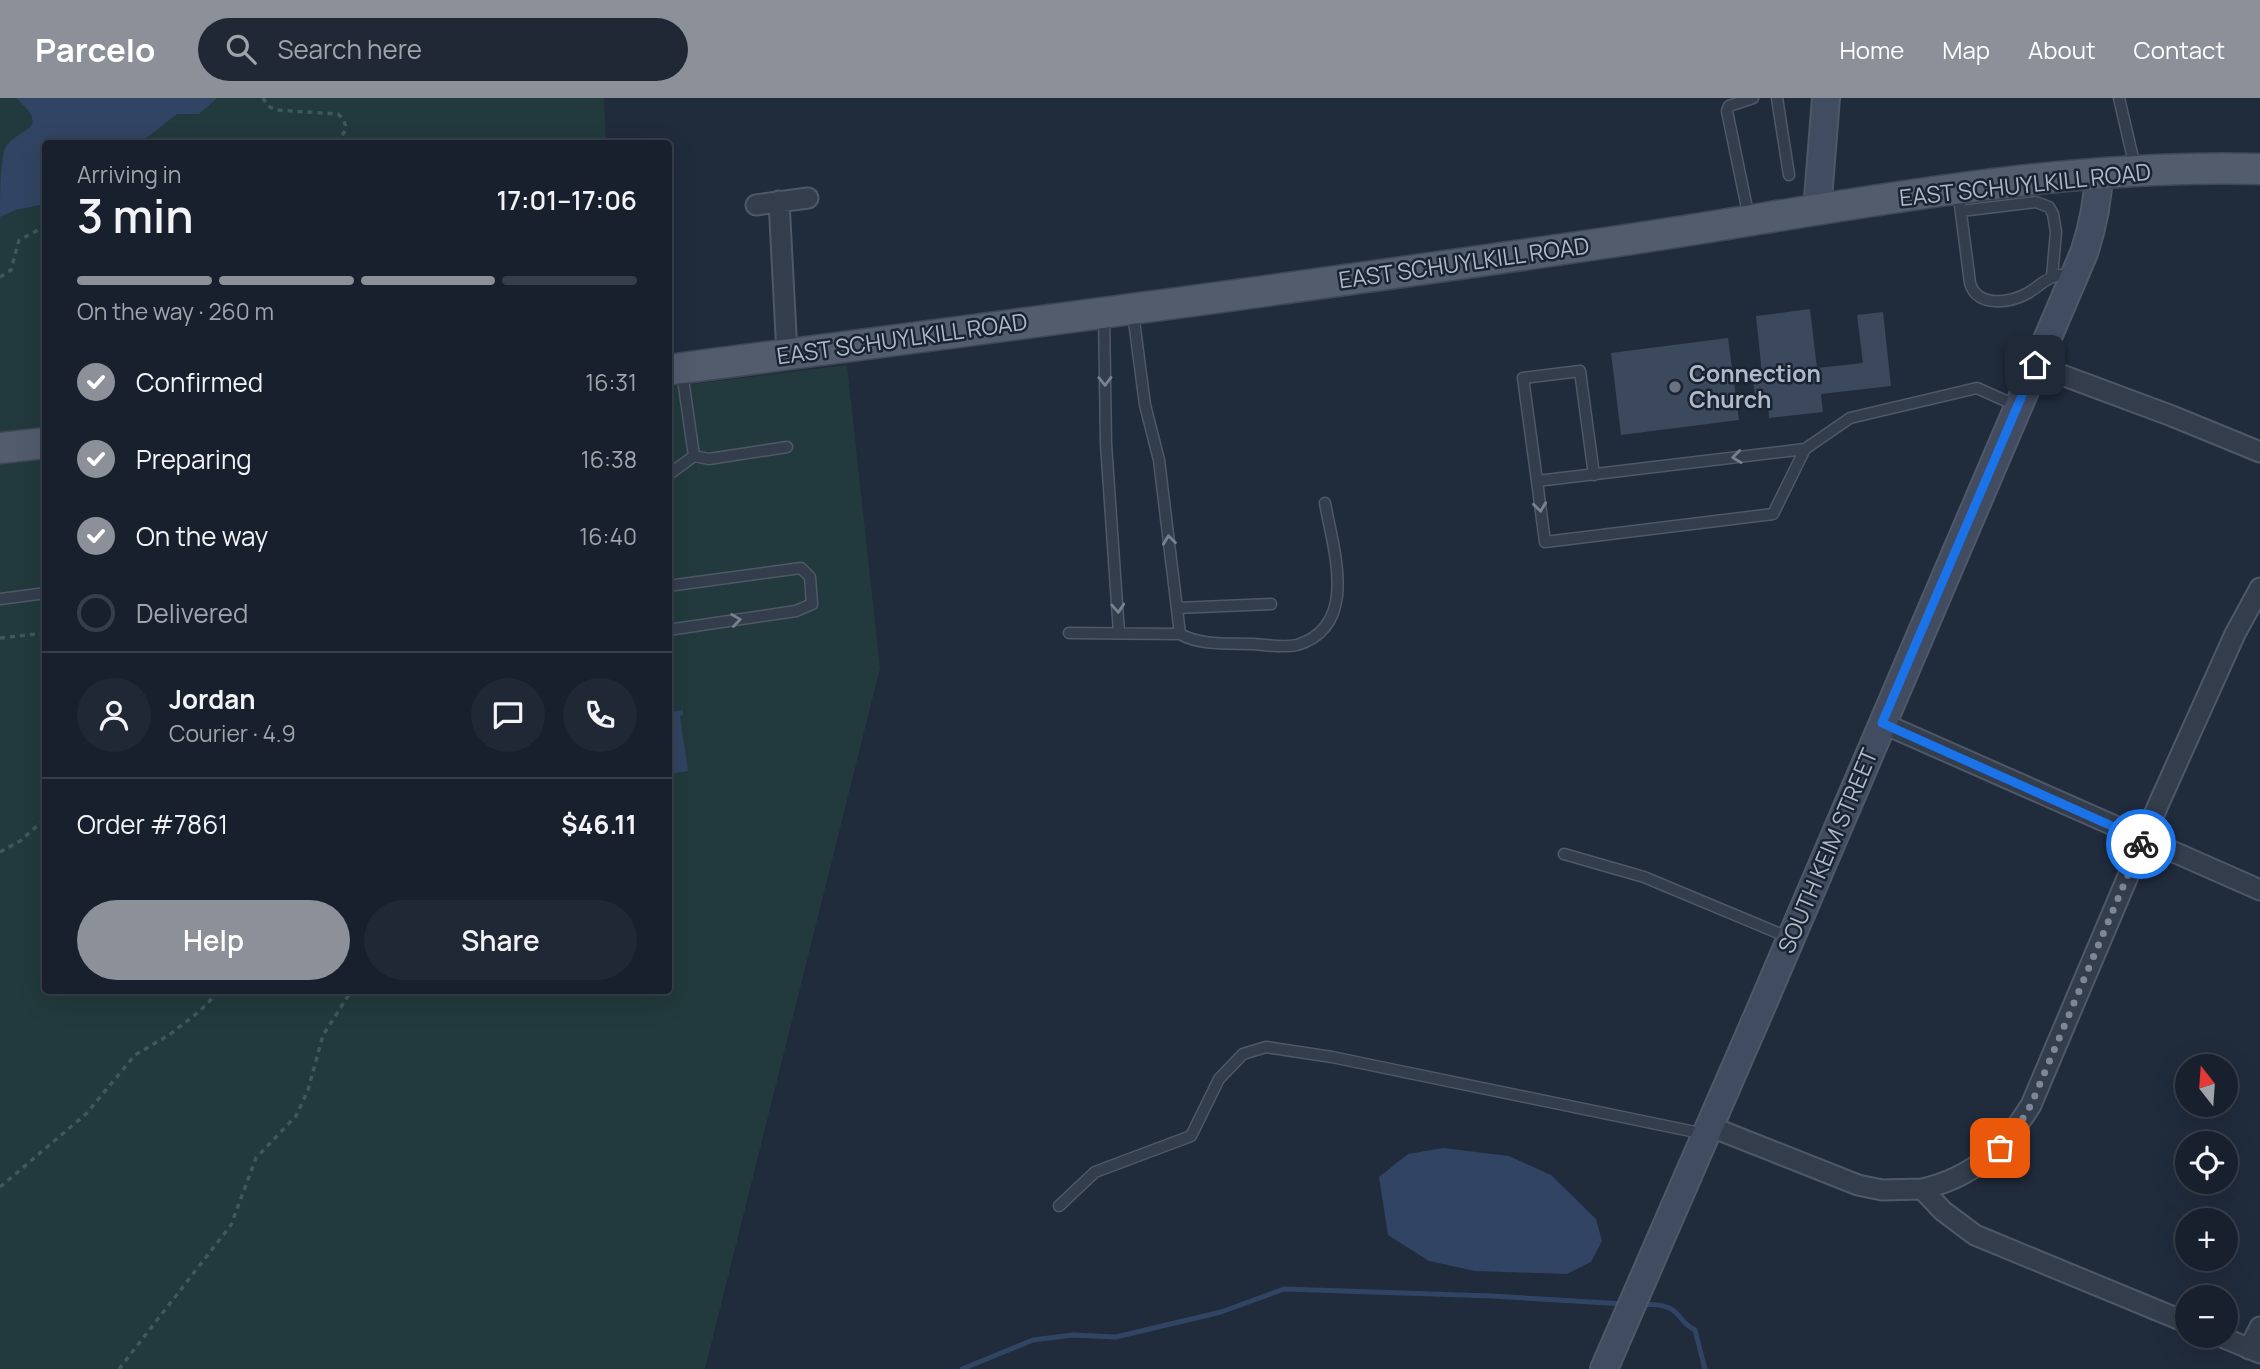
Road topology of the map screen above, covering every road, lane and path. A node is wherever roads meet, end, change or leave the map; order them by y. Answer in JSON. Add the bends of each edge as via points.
{"nodes":[{"id":1,"x":263,"y":98,"type":"edge"},
{"id":2,"x":1753,"y":98,"type":"edge"},
{"id":3,"x":1777,"y":98,"type":"edge"},
{"id":4,"x":1826,"y":98,"type":"edge"},
{"id":5,"x":2119,"y":98,"type":"edge"},
{"id":6,"x":337,"y":140,"type":"edge"},
{"id":7,"x":2260,"y":169,"type":"edge"},
{"id":8,"x":2136,"y":171,"type":"junction"},
{"id":9,"x":2099,"y":172,"type":"junction"},
{"id":10,"x":1789,"y":175,"type":"dead end"},
{"id":11,"x":2035,"y":191,"type":"junction"},
{"id":12,"x":808,"y":198,"type":"dead end"},
{"id":13,"x":1959,"y":200,"type":"junction"},
{"id":14,"x":779,"y":201,"type":"junction"},
{"id":15,"x":755,"y":205,"type":"dead end"},
{"id":16,"x":1817,"y":211,"type":"junction"},
{"id":17,"x":1751,"y":222,"type":"junction"},
{"id":18,"x":42,"y":228,"type":"edge"},
{"id":19,"x":0,"y":277,"type":"edge"},
{"id":20,"x":2063,"y":277,"type":"junction"},
{"id":21,"x":1133,"y":309,"type":"junction"},
{"id":22,"x":1104,"y":312,"type":"junction"},
{"id":23,"x":787,"y":354,"type":"junction"},
{"id":24,"x":2035,"y":365,"type":"junction"},
{"id":25,"x":675,"y":369,"type":"edge"},
{"id":26,"x":2017,"y":406,"type":"junction"},
{"id":27,"x":42,"y":443,"type":"edge"},
{"id":28,"x":787,"y":447,"type":"dead end"},
{"id":29,"x":0,"y":448,"type":"edge"},
{"id":30,"x":1804,"y":449,"type":"junction"},
{"id":31,"x":2260,"y":452,"type":"edge"},
{"id":32,"x":694,"y":456,"type":"junction"},
{"id":33,"x":672,"y":472,"type":"edge"},
{"id":34,"x":1594,"y":475,"type":"junction"},
{"id":35,"x":1537,"y":481,"type":"junction"},
{"id":36,"x":1325,"y":503,"type":"dead end"},
{"id":37,"x":672,"y":585,"type":"edge"},
{"id":38,"x":2260,"y":588,"type":"edge"},
{"id":39,"x":42,"y":593,"type":"edge"},
{"id":40,"x":0,"y":598,"type":"edge"},
{"id":41,"x":1271,"y":604,"type":"dead end"},
{"id":42,"x":1177,"y":608,"type":"junction"},
{"id":43,"x":672,"y":629,"type":"edge"},
{"id":44,"x":1119,"y":632,"type":"junction"},
{"id":45,"x":1069,"y":633,"type":"dead end"},
{"id":46,"x":42,"y":634,"type":"edge"},
{"id":47,"x":1180,"y":634,"type":"junction"},
{"id":48,"x":0,"y":638,"type":"edge"},
{"id":49,"x":1882,"y":723,"type":"junction"},
{"id":50,"x":42,"y":822,"type":"edge"},
{"id":51,"x":2143,"y":840,"type":"junction"},
{"id":52,"x":0,"y":852,"type":"edge"},
{"id":53,"x":1564,"y":854,"type":"dead end"},
{"id":54,"x":2260,"y":890,"type":"edge"},
{"id":55,"x":1790,"y":939,"type":"junction"},
{"id":56,"x":216,"y":994,"type":"edge"},
{"id":57,"x":349,"y":994,"type":"edge"},
{"id":58,"x":1707,"y":1130,"type":"junction"},
{"id":59,"x":0,"y":1187,"type":"edge"},
{"id":60,"x":1922,"y":1189,"type":"junction"},
{"id":61,"x":1059,"y":1206,"type":"dead end"},
{"id":62,"x":2175,"y":1318,"type":"edge"},
{"id":63,"x":2260,"y":1327,"type":"edge"},
{"id":64,"x":2254,"y":1351,"type":"edge"},
{"id":65,"x":119,"y":1369,"type":"edge"},
{"id":66,"x":1604,"y":1369,"type":"edge"}],
"edges":[{"from":1,"to":6,"type":"path","via":[[276,110],[338,114],[346,131]]},
{"from":2,"to":17,"type":"lane","via":[[1727,111]]},
{"from":3,"to":10,"type":"lane"},
{"from":4,"to":16,"type":"street"},
{"from":5,"to":8,"type":"lane"},
{"from":7,"to":8,"type":"main road","name":"EAST SCHUYLKILL ROAD"},
{"from":8,"to":9,"type":"main road","name":"EAST SCHUYLKILL ROAD"},
{"from":9,"to":11,"type":"main road","name":"EAST SCHUYLKILL ROAD"},
{"from":9,"to":20,"type":"street","name":"SOUTH KEIM STREET","via":[[2092,229]]},
{"from":11,"to":13,"type":"main road","name":"EAST SCHUYLKILL ROAD"},
{"from":11,"to":20,"type":"lane","via":[[2053,214]]},
{"from":12,"to":14,"type":"street"},
{"from":13,"to":16,"type":"main road","name":"EAST SCHUYLKILL ROAD"},
{"from":13,"to":20,"type":"lane","via":[[1970,284],[1980,298],[2025,295]]},
{"from":14,"to":15,"type":"street"},
{"from":14,"to":23,"type":"street"},
{"from":16,"to":17,"type":"main road","name":"EAST SCHUYLKILL ROAD"},
{"from":17,"to":21,"type":"main road","name":"EAST SCHUYLKILL ROAD"},
{"from":18,"to":19,"type":"path","via":[[19,240],[11,270]]},
{"from":20,"to":24,"type":"street","name":"SOUTH KEIM STREET"},
{"from":21,"to":22,"type":"main road","name":"EAST SCHUYLKILL ROAD"},
{"from":42,"to":21,"type":"lane","one_way":true,"via":[[1159,460],[1145,405]]},
{"from":22,"to":23,"type":"main road","name":"EAST SCHUYLKILL ROAD"},
{"from":22,"to":44,"type":"lane","one_way":true,"via":[[1106,444]]},
{"from":23,"to":25,"type":"main road","name":"EAST SCHUYLKILL ROAD"},
{"from":24,"to":26,"type":"street","name":"SOUTH KEIM STREET"},
{"from":24,"to":31,"type":"street"},
{"from":25,"to":32,"type":"lane"},
{"from":26,"to":30,"type":"lane","via":[[1977,388],[1850,418]]},
{"from":26,"to":49,"type":"street","name":"SOUTH KEIM STREET"},
{"from":27,"to":29,"type":"main road"},
{"from":28,"to":32,"type":"lane","via":[[709,459]]},
{"from":30,"to":34,"type":"lane","one_way":true},
{"from":35,"to":30,"type":"lane","one_way":true,"via":[[1545,542],[1558,541],[1773,514]]},
{"from":32,"to":33,"type":"lane"},
{"from":34,"to":35,"type":"lane"},
{"from":34,"to":35,"type":"lane","via":[[1580,371],[1524,378]]},
{"from":36,"to":47,"type":"lane","via":[[1338,596],[1331,622],[1296,645],[1203,641]]},
{"from":43,"to":37,"type":"lane","one_way":true,"via":[[796,611],[812,604],[810,576],[801,568]]},
{"from":38,"to":51,"type":"street"},
{"from":39,"to":40,"type":"lane"},
{"from":41,"to":42,"type":"lane"},
{"from":42,"to":47,"type":"lane"},
{"from":44,"to":45,"type":"lane"},
{"from":44,"to":47,"type":"lane"},
{"from":46,"to":48,"type":"path"},
{"from":49,"to":51,"type":"street"},
{"from":49,"to":55,"type":"street","name":"SOUTH KEIM STREET"},
{"from":50,"to":52,"type":"path"},
{"from":51,"to":54,"type":"street"},
{"from":51,"to":60,"type":"street","via":[[2031,1105],[2017,1128],[1977,1167]]},
{"from":53,"to":55,"type":"lane","via":[[1644,877]]},
{"from":55,"to":58,"type":"street","name":"SOUTH KEIM STREET"},
{"from":56,"to":59,"type":"path","via":[[200,1012],[135,1055],[86,1114]]},
{"from":57,"to":65,"type":"path","via":[[323,1035],[296,1115],[256,1158],[231,1225]]},
{"from":58,"to":60,"type":"street","via":[[1858,1185]]},
{"from":58,"to":61,"type":"lane","via":[[1266,1047],[1243,1054],[1219,1079],[1191,1136],[1095,1172]]},
{"from":58,"to":66,"type":"street","name":"SOUTH KEIM STREET"},
{"from":60,"to":62,"type":"street","via":[[1975,1235]]},
{"from":63,"to":64,"type":"street"}]}
